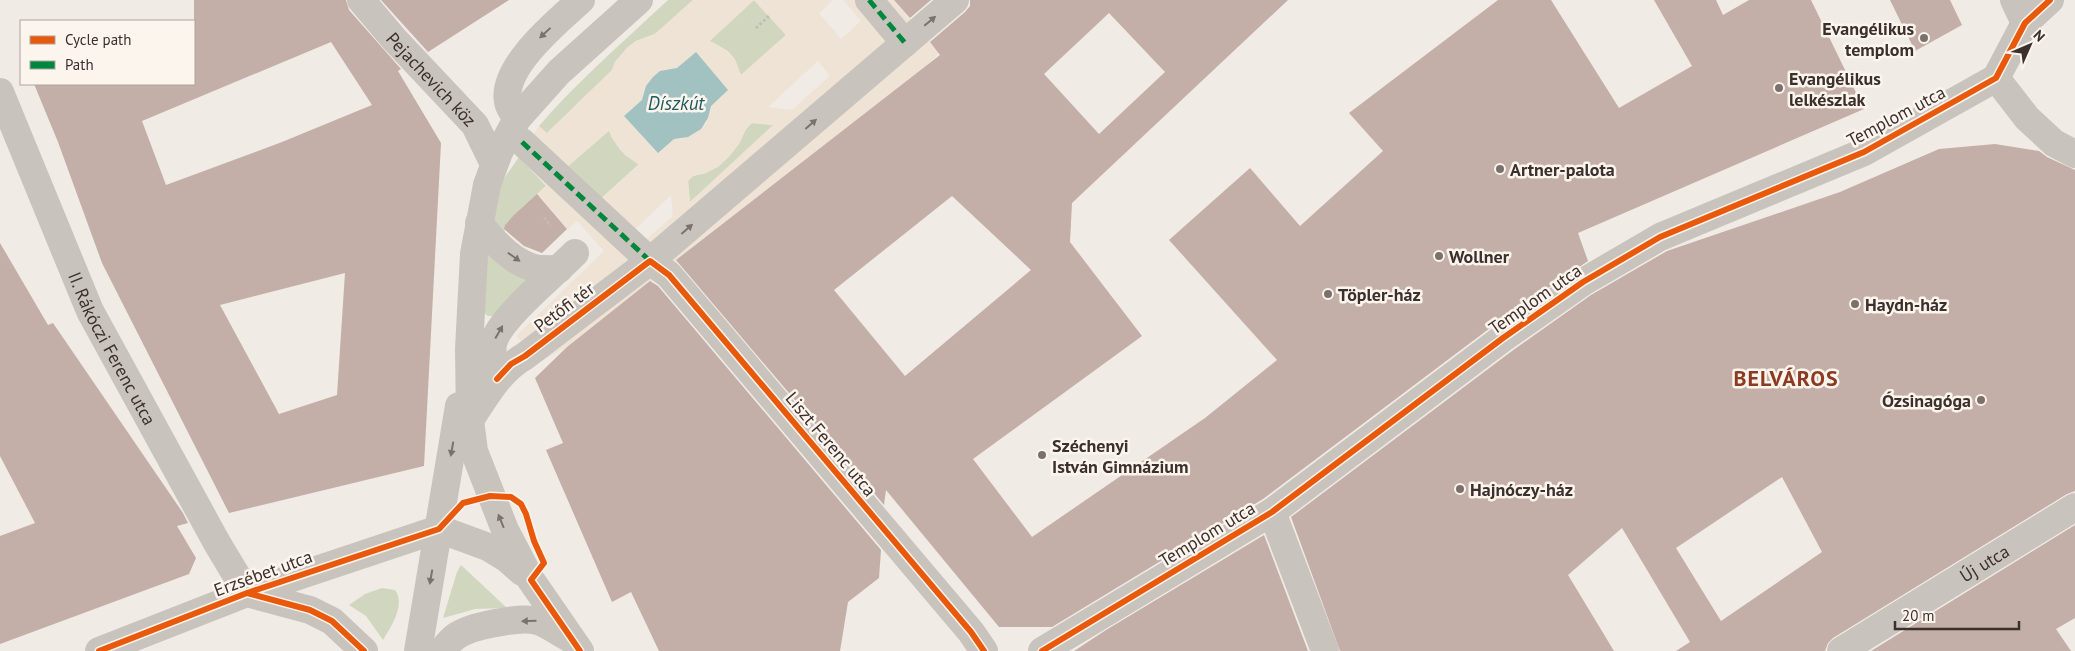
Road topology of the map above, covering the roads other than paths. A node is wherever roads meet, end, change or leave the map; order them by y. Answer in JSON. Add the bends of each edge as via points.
{"nodes":[{"id":1,"x":361,"y":0,"type":"edge"},
{"id":2,"x":581,"y":0,"type":"edge"},
{"id":3,"x":640,"y":0,"type":"edge"},
{"id":4,"x":869,"y":0,"type":"edge"},
{"id":5,"x":955,"y":0,"type":"edge"},
{"id":6,"x":2050,"y":0,"type":"edge"},
{"id":7,"x":2019,"y":12,"type":"edge"},
{"id":8,"x":905,"y":42,"type":"junction"},
{"id":9,"x":1996,"y":78,"type":"junction"},
{"id":10,"x":0,"y":92,"type":"edge"},
{"id":11,"x":519,"y":131,"type":"junction"},
{"id":12,"x":2075,"y":154,"type":"edge"},
{"id":13,"x":494,"y":164,"type":"junction"},
{"id":14,"x":479,"y":223,"type":"junction"},
{"id":15,"x":650,"y":261,"type":"junction"},
{"id":16,"x":469,"y":349,"type":"junction"},
{"id":17,"x":497,"y":379,"type":"junction"},
{"id":18,"x":470,"y":420,"type":"junction"},
{"id":19,"x":2075,"y":507,"type":"edge"},
{"id":20,"x":1272,"y":512,"type":"junction"},
{"id":21,"x":440,"y":529,"type":"junction"},
{"id":22,"x":531,"y":580,"type":"junction"},
{"id":23,"x":247,"y":593,"type":"junction"},
{"id":24,"x":576,"y":645,"type":"edge"},
{"id":25,"x":99,"y":651,"type":"edge"},
{"id":26,"x":364,"y":651,"type":"edge"},
{"id":27,"x":418,"y":651,"type":"edge"},
{"id":28,"x":442,"y":651,"type":"edge"},
{"id":29,"x":984,"y":651,"type":"edge"},
{"id":30,"x":1042,"y":651,"type":"edge"},
{"id":31,"x":1325,"y":651,"type":"edge"},
{"id":32,"x":1841,"y":651,"type":"edge"}],
"edges":[{"from":1,"to":13,"type":"street","name":"Pejachevich köz","via":[[475,125]]},
{"from":2,"to":11,"type":"street","one_way":true,"via":[[532,46],[508,88],[508,103]]},
{"from":3,"to":11,"type":"street","via":[[559,72]]},
{"from":4,"to":8,"type":"street"},
{"from":8,"to":5,"type":"street","name":"Petőfi tér","one_way":true},
{"from":6,"to":7,"type":"street"},
{"from":7,"to":9,"type":"street"},
{"from":15,"to":8,"type":"street","name":"Petőfi tér","one_way":true},
{"from":9,"to":12,"type":"street","via":[[2027,118],[2054,143]]},
{"from":9,"to":20,"type":"street","name":"Templom utca","via":[[1864,152],[1660,237],[1583,282],[1503,338]]},
{"from":10,"to":23,"type":"street","name":"II. Rákóczi Ferenc utca","via":[[90,310]]},
{"from":11,"to":13,"type":"street"},
{"from":11,"to":15,"type":"street"},
{"from":13,"to":14,"type":"street"},
{"from":14,"to":16,"type":"street","via":[[474,254]]},
{"from":14,"to":17,"type":"street","via":[[515,259],[533,268],[567,261],[499,330],[493,345]]},
{"from":15,"to":17,"type":"street","name":"Petőfi tér","via":[[511,364]]},
{"from":15,"to":29,"type":"street","name":"Liszt Ferenc utca","via":[[668,275]]},
{"from":16,"to":18,"type":"street"},
{"from":16,"to":21,"type":"street","one_way":true},
{"from":17,"to":18,"type":"street","name":"Petőfi tér"},
{"from":22,"to":18,"type":"street","one_way":true,"via":[[485,482],[474,450]]},
{"from":19,"to":32,"type":"street","name":"Új utca"},
{"from":20,"to":30,"type":"street","name":"Templom utca"},
{"from":20,"to":31,"type":"street"},
{"from":21,"to":22,"type":"street","via":[[488,547]]},
{"from":21,"to":23,"type":"street","name":"Erzsébet utca"},
{"from":21,"to":27,"type":"street","one_way":true},
{"from":22,"to":24,"type":"street"},
{"from":23,"to":25,"type":"street","name":"Erzsébet utca"},
{"from":23,"to":26,"type":"street","via":[[310,610],[332,620]]},
{"from":24,"to":28,"type":"street","one_way":true,"via":[[538,621],[511,621],[467,630]]}]}
